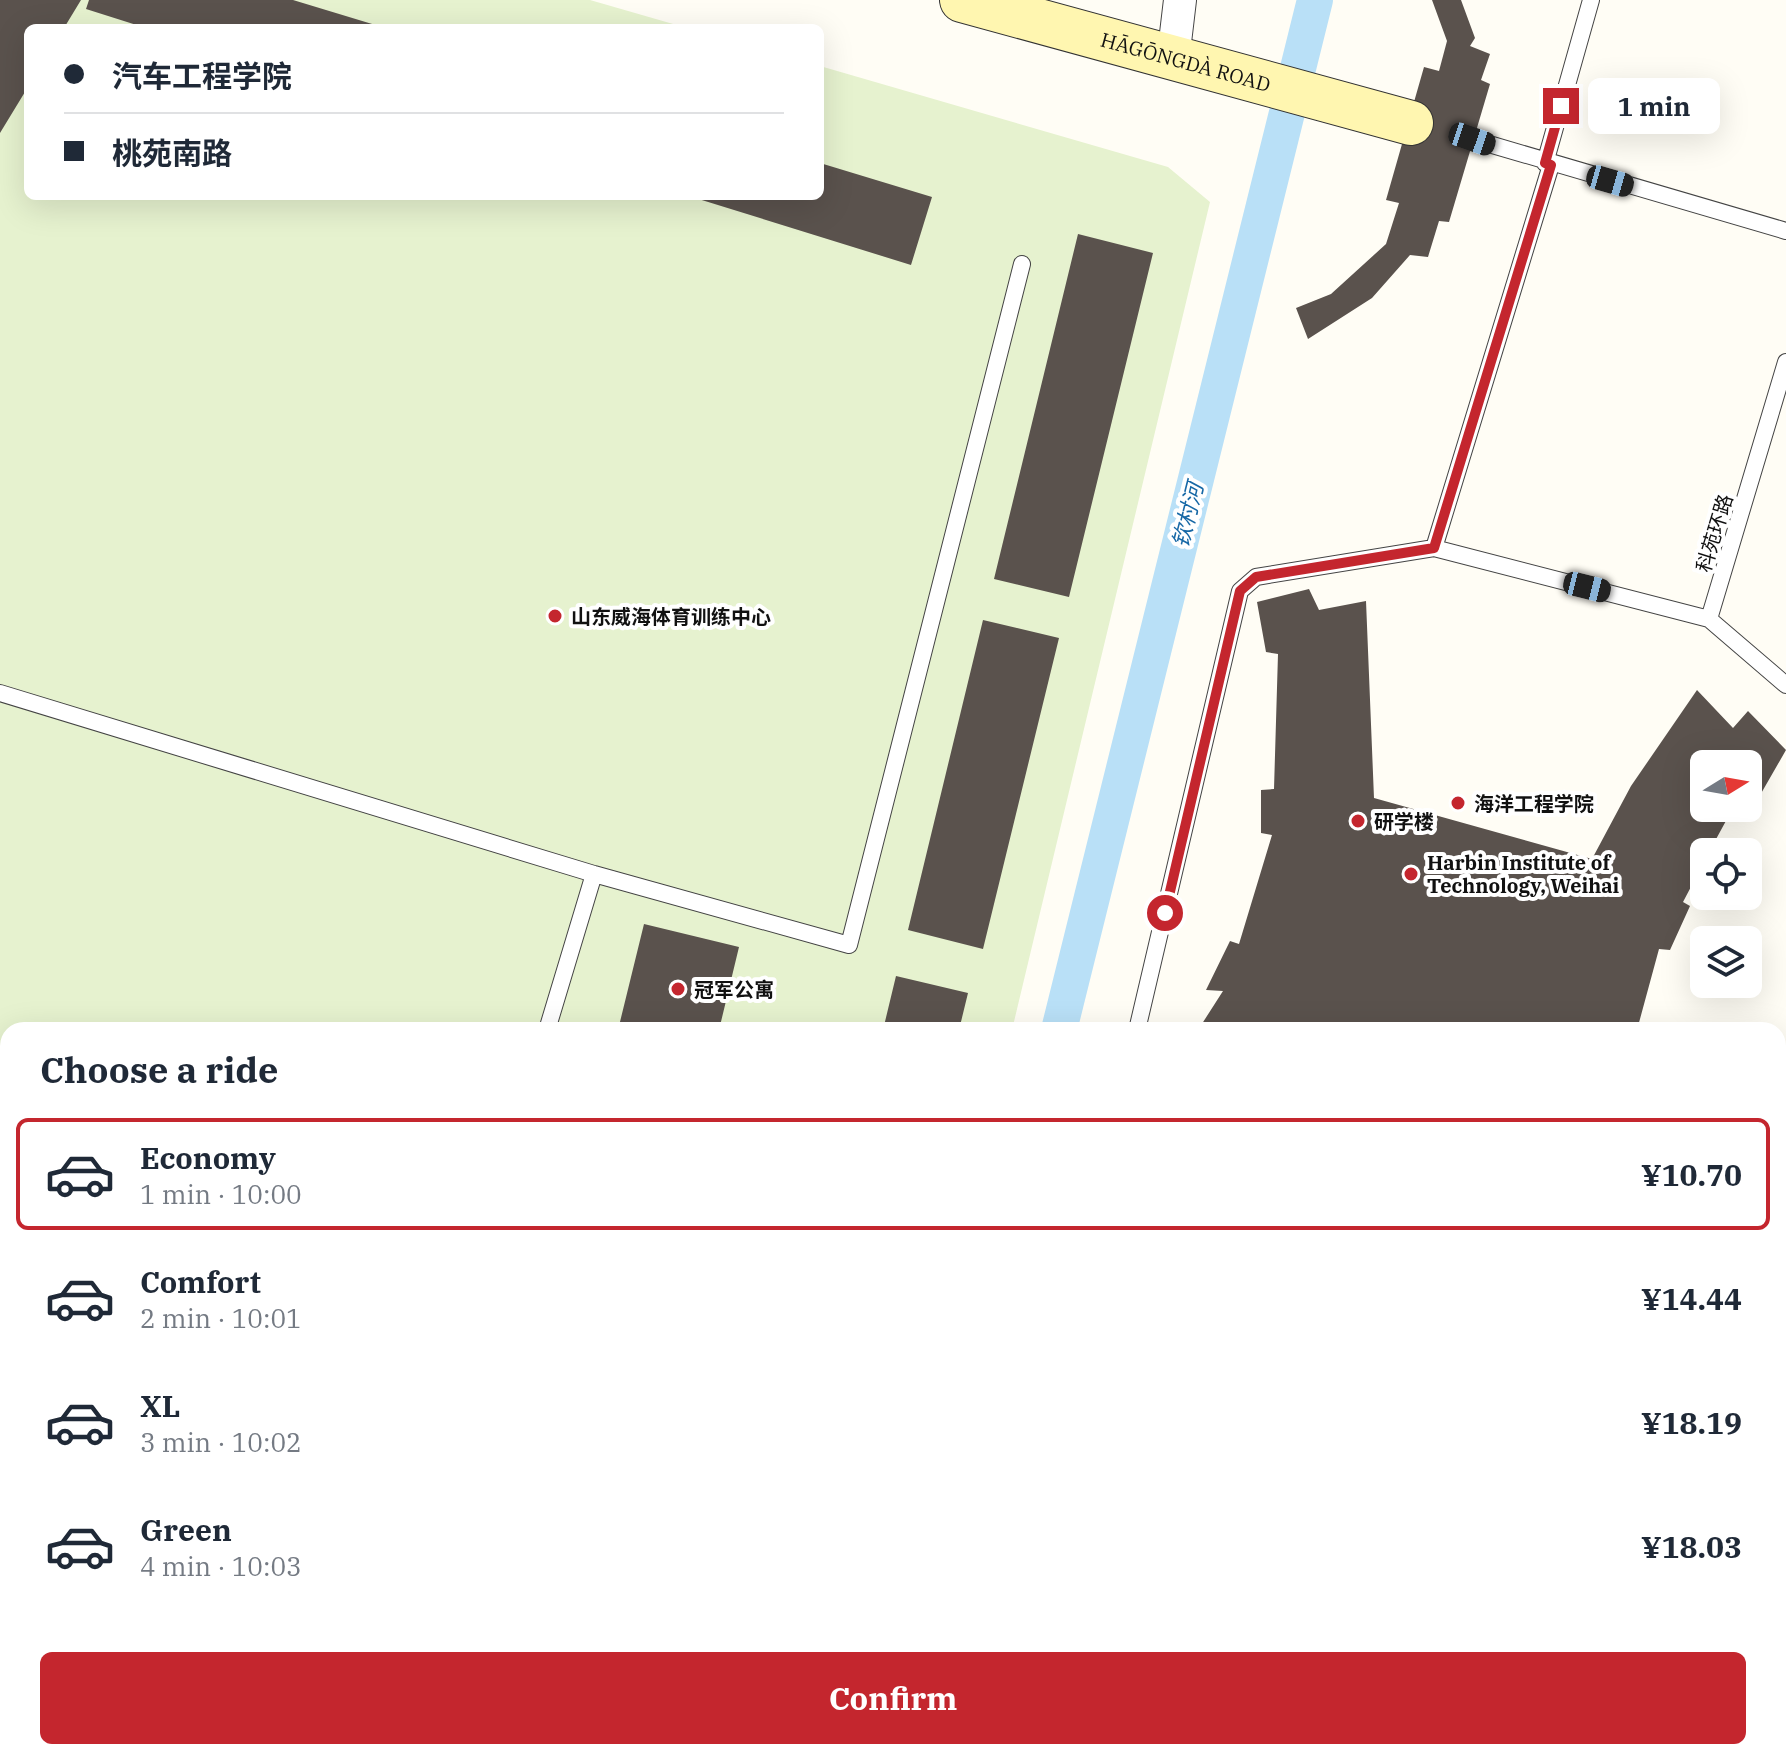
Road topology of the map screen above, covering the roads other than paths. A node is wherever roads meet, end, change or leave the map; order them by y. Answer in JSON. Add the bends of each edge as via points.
{"nodes":[{"id":1,"x":962,"y":0,"type":"edge"},
{"id":2,"x":1180,"y":0,"type":"edge"},
{"id":3,"x":1591,"y":0,"type":"edge"},
{"id":4,"x":1173,"y":59,"type":"junction"},
{"id":5,"x":1411,"y":123,"type":"dead end"},
{"id":6,"x":1472,"y":139,"type":"dead end"},
{"id":7,"x":1548,"y":164,"type":"junction"},
{"id":8,"x":1786,"y":231,"type":"edge"},
{"id":9,"x":1022,"y":264,"type":"dead end"},
{"id":10,"x":1786,"y":362,"type":"edge"},
{"id":11,"x":1434,"y":548,"type":"junction"},
{"id":12,"x":1709,"y":619,"type":"junction"},
{"id":13,"x":1786,"y":685,"type":"edge"},
{"id":14,"x":0,"y":693,"type":"edge"},
{"id":15,"x":594,"y":874,"type":"junction"},
{"id":16,"x":549,"y":1022,"type":"edge"},
{"id":17,"x":1139,"y":1022,"type":"edge"}],
"edges":[{"from":1,"to":4,"type":"main road","name":"HĀGŌNGDÀ ROAD"},
{"from":2,"to":4,"type":"street"},
{"from":3,"to":7,"type":"lane"},
{"from":4,"to":5,"type":"main road","name":"HĀGŌNGDÀ ROAD"},
{"from":6,"to":7,"type":"lane"},
{"from":7,"to":8,"type":"lane"},
{"from":7,"to":11,"type":"lane"},
{"from":9,"to":15,"type":"lane","via":[[849,945]]},
{"from":10,"to":12,"type":"lane","name":"科苑环路"},
{"from":11,"to":12,"type":"lane"},
{"from":11,"to":17,"type":"lane","via":[[1256,577],[1240,591]]},
{"from":12,"to":13,"type":"lane"},
{"from":14,"to":15,"type":"lane"},
{"from":15,"to":16,"type":"lane"}]}
